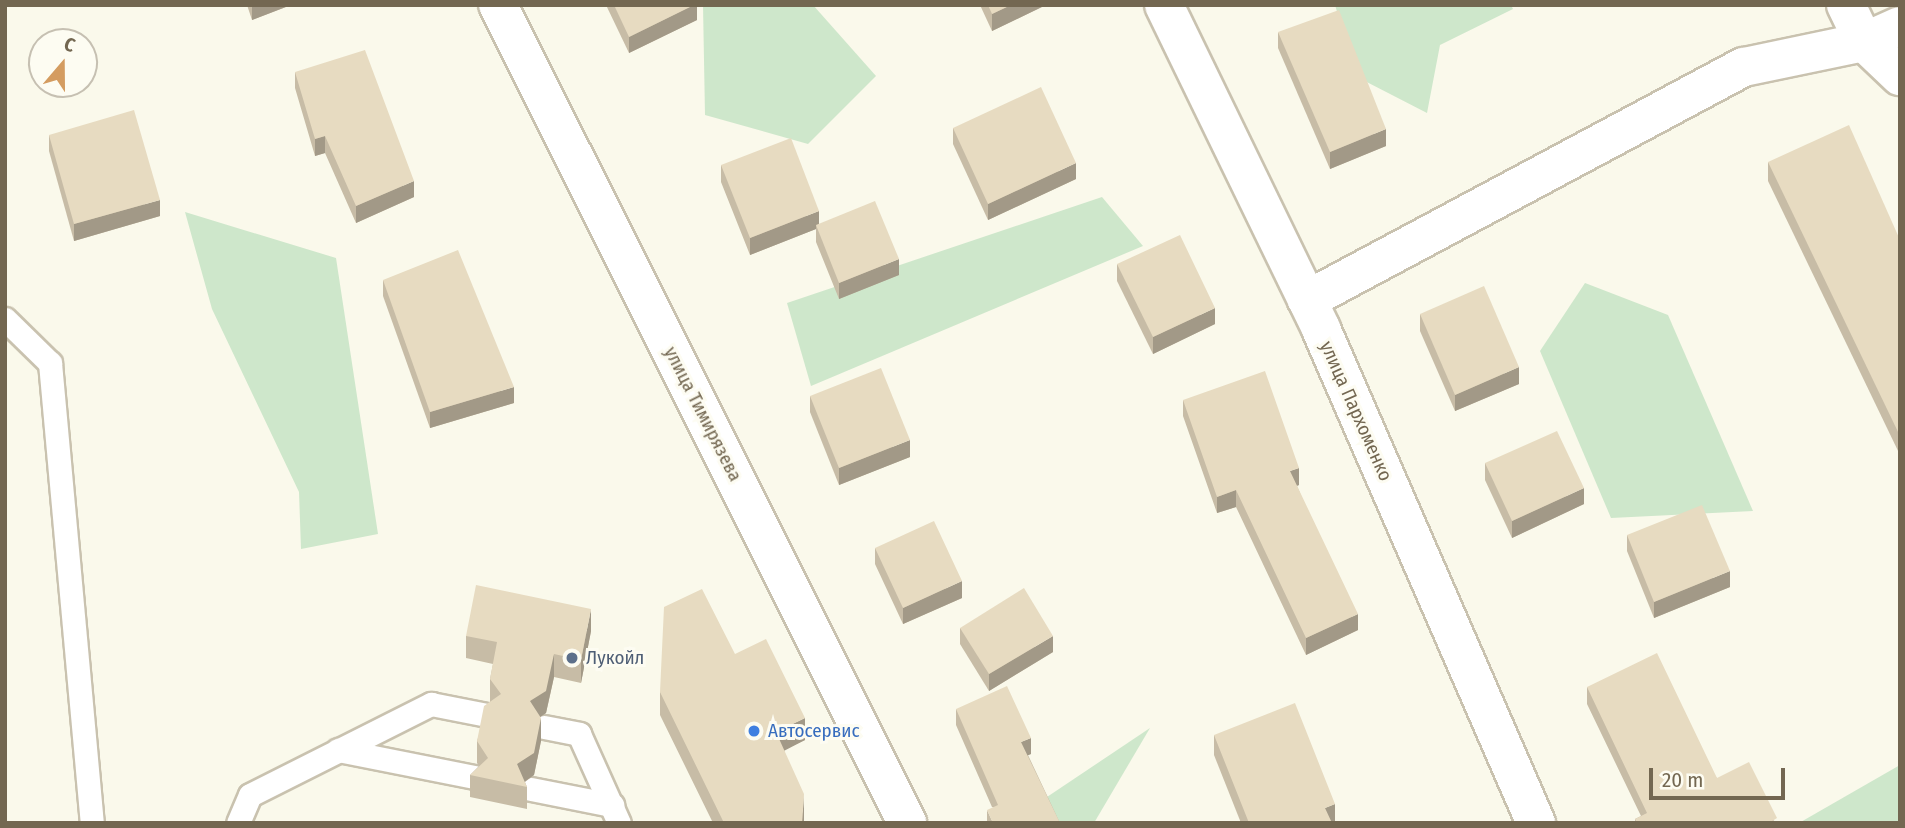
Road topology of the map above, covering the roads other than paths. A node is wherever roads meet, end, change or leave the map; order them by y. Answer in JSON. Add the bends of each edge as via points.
{"nodes":[{"id":1,"x":498,"y":5,"type":"edge"},
{"id":2,"x":1164,"y":5,"type":"edge"},
{"id":3,"x":1846,"y":5,"type":"edge"},
{"id":4,"x":1900,"y":26,"type":"edge"},
{"id":5,"x":1864,"y":42,"type":"junction"},
{"id":6,"x":1900,"y":75,"type":"edge"},
{"id":7,"x":1307,"y":300,"type":"junction"},
{"id":8,"x":5,"y":319,"type":"edge"},
{"id":9,"x":487,"y":715,"type":"edge"},
{"id":10,"x":544,"y":727,"type":"dead end"},
{"id":11,"x":338,"y":750,"type":"junction"},
{"id":12,"x":474,"y":777,"type":"edge"},
{"id":13,"x":531,"y":789,"type":"dead end"},
{"id":14,"x":615,"y":814,"type":"edge"},
{"id":15,"x":92,"y":823,"type":"edge"},
{"id":16,"x":238,"y":823,"type":"edge"},
{"id":17,"x":908,"y":823,"type":"edge"},
{"id":18,"x":1536,"y":823,"type":"edge"}],
"edges":[{"from":1,"to":17,"type":"street","name":"улица Тимирязева"},
{"from":2,"to":7,"type":"street","name":"улица Пархоменко"},
{"from":3,"to":5,"type":"street"},
{"from":4,"to":5,"type":"street"},
{"from":5,"to":6,"type":"street"},
{"from":5,"to":7,"type":"street","via":[[1744,67]]},
{"from":7,"to":18,"type":"street","name":"улица Пархоменко"},
{"from":8,"to":15,"type":"lane","via":[[50,363]]},
{"from":9,"to":11,"type":"lane","via":[[431,704]]},
{"from":10,"to":14,"type":"lane","via":[[579,734]]},
{"from":11,"to":12,"type":"lane"},
{"from":11,"to":16,"type":"lane","via":[[250,795]]},
{"from":13,"to":14,"type":"lane"}]}
